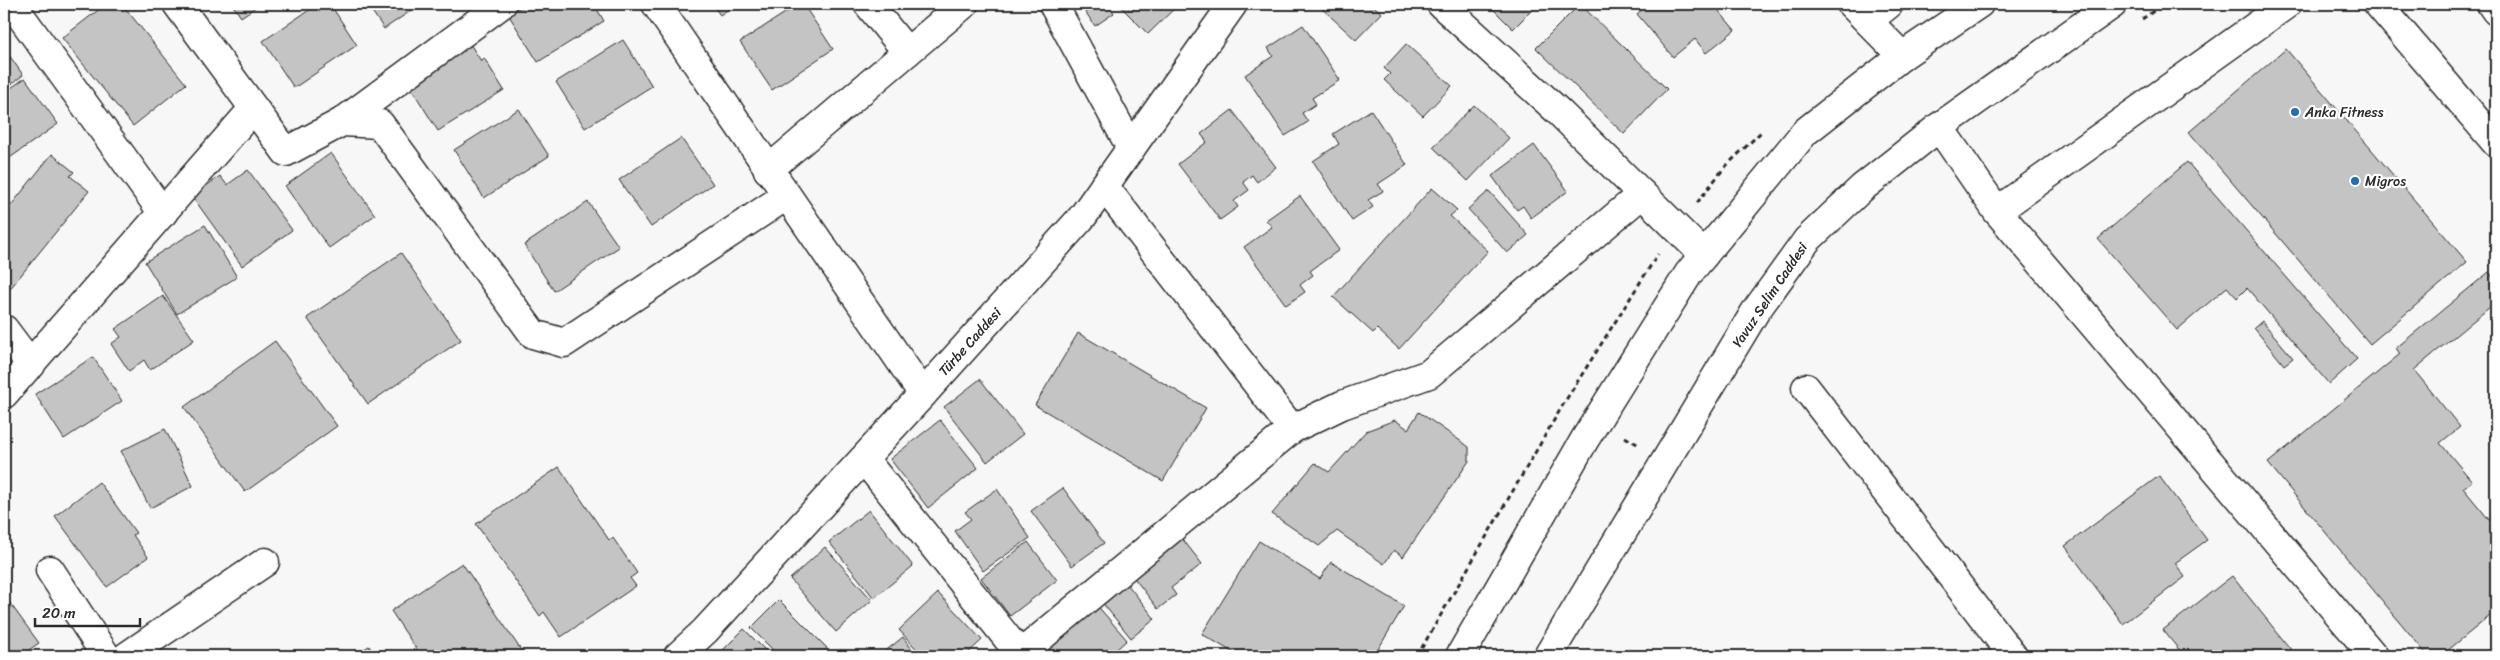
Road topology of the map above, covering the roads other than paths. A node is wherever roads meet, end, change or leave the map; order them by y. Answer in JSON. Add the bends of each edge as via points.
{"nodes":[{"id":1,"x":12,"y":4,"type":"edge"},
{"id":2,"x":177,"y":4,"type":"edge"},
{"id":3,"x":502,"y":4,"type":"edge"},
{"id":4,"x":656,"y":4,"type":"edge"},
{"id":5,"x":868,"y":4,"type":"edge"},
{"id":6,"x":884,"y":4,"type":"edge"},
{"id":7,"x":964,"y":4,"type":"edge"},
{"id":8,"x":1053,"y":4,"type":"edge"},
{"id":9,"x":1233,"y":4,"type":"edge"},
{"id":10,"x":1441,"y":4,"type":"edge"},
{"id":11,"x":1889,"y":4,"type":"edge"},
{"id":12,"x":1979,"y":4,"type":"edge"},
{"id":13,"x":2113,"y":4,"type":"edge"},
{"id":14,"x":2287,"y":4,"type":"edge"},
{"id":15,"x":2378,"y":4,"type":"edge"},
{"id":16,"x":2491,"y":4,"type":"edge"},
{"id":17,"x":2496,"y":10,"type":"edge"},
{"id":18,"x":1860,"y":12,"type":"edge"},
{"id":19,"x":907,"y":52,"type":"junction"},
{"id":20,"x":1902,"y":56,"type":"junction"},
{"id":21,"x":252,"y":109,"type":"junction"},
{"id":22,"x":342,"y":122,"type":"junction"},
{"id":23,"x":1939,"y":127,"type":"junction"},
{"id":24,"x":2496,"y":144,"type":"edge"},
{"id":25,"x":1131,"y":148,"type":"junction"},
{"id":26,"x":768,"y":170,"type":"junction"},
{"id":27,"x":1104,"y":186,"type":"junction"},
{"id":28,"x":1642,"y":194,"type":"junction"},
{"id":29,"x":786,"y":196,"type":"junction"},
{"id":30,"x":1997,"y":211,"type":"junction"},
{"id":31,"x":162,"y":213,"type":"junction"},
{"id":32,"x":1704,"y":255,"type":"junction"},
{"id":33,"x":4,"y":329,"type":"edge"},
{"id":34,"x":31,"y":365,"type":"junction"},
{"id":35,"x":1806,"y":388,"type":"dead end"},
{"id":36,"x":4,"y":394,"type":"edge"},
{"id":37,"x":924,"y":394,"type":"junction"},
{"id":38,"x":1292,"y":429,"type":"junction"},
{"id":39,"x":864,"y":459,"type":"junction"},
{"id":40,"x":265,"y":562,"type":"dead end"},
{"id":41,"x":50,"y":570,"type":"dead end"},
{"id":42,"x":1019,"y":655,"type":"edge"},
{"id":43,"x":106,"y":656,"type":"edge"},
{"id":44,"x":127,"y":656,"type":"edge"},
{"id":45,"x":678,"y":656,"type":"edge"},
{"id":46,"x":1460,"y":656,"type":"edge"},
{"id":47,"x":1548,"y":656,"type":"edge"},
{"id":48,"x":2013,"y":656,"type":"edge"},
{"id":49,"x":2374,"y":656,"type":"edge"}],
"edges":[{"from":1,"to":31,"type":"street"},
{"from":2,"to":21,"type":"street"},
{"from":3,"to":22,"type":"street"},
{"from":4,"to":26,"type":"street"},
{"from":5,"to":19,"type":"street"},
{"from":6,"to":19,"type":"street"},
{"from":7,"to":19,"type":"street"},
{"from":8,"to":25,"type":"street"},
{"from":9,"to":25,"type":"street","name":"Türbe Caddesi"},
{"from":10,"to":28,"type":"street","via":[[1559,112]]},
{"from":11,"to":18,"type":"street"},
{"from":12,"to":20,"type":"street"},
{"from":13,"to":23,"type":"street","name":"Yavuz Selim Caddesi"},
{"from":14,"to":30,"type":"street"},
{"from":15,"to":24,"type":"street"},
{"from":16,"to":17,"type":"street"},
{"from":18,"to":20,"type":"street"},
{"from":19,"to":26,"type":"street"},
{"from":20,"to":32,"type":"street","via":[[1805,132]]},
{"from":21,"to":22,"type":"street","via":[[286,152]]},
{"from":21,"to":31,"type":"street"},
{"from":22,"to":29,"type":"street","via":[[380,124],[533,334],[564,343]]},
{"from":23,"to":30,"type":"street"},
{"from":23,"to":47,"type":"street","name":"Yavuz Selim Caddesi","via":[[1862,188],[1807,240],[1755,312]]},
{"from":25,"to":27,"type":"street","name":"Türbe Caddesi"},
{"from":26,"to":29,"type":"street"},
{"from":27,"to":37,"type":"street","name":"Türbe Caddesi","via":[[1083,216]]},
{"from":27,"to":38,"type":"street"},
{"from":28,"to":32,"type":"street"},
{"from":28,"to":38,"type":"street","via":[[1429,374],[1342,405]]},
{"from":29,"to":37,"type":"street"},
{"from":30,"to":49,"type":"street"},
{"from":31,"to":34,"type":"street"},
{"from":32,"to":46,"type":"street","via":[[1689,273],[1586,439]]},
{"from":33,"to":34,"type":"street"},
{"from":34,"to":36,"type":"street"},
{"from":35,"to":48,"type":"street"},
{"from":37,"to":39,"type":"street","name":"Türbe Caddesi"},
{"from":38,"to":42,"type":"street"},
{"from":39,"to":42,"type":"street"},
{"from":39,"to":45,"type":"street","name":"Türbe Caddesi"},
{"from":40,"to":44,"type":"street"},
{"from":41,"to":43,"type":"street"}]}
